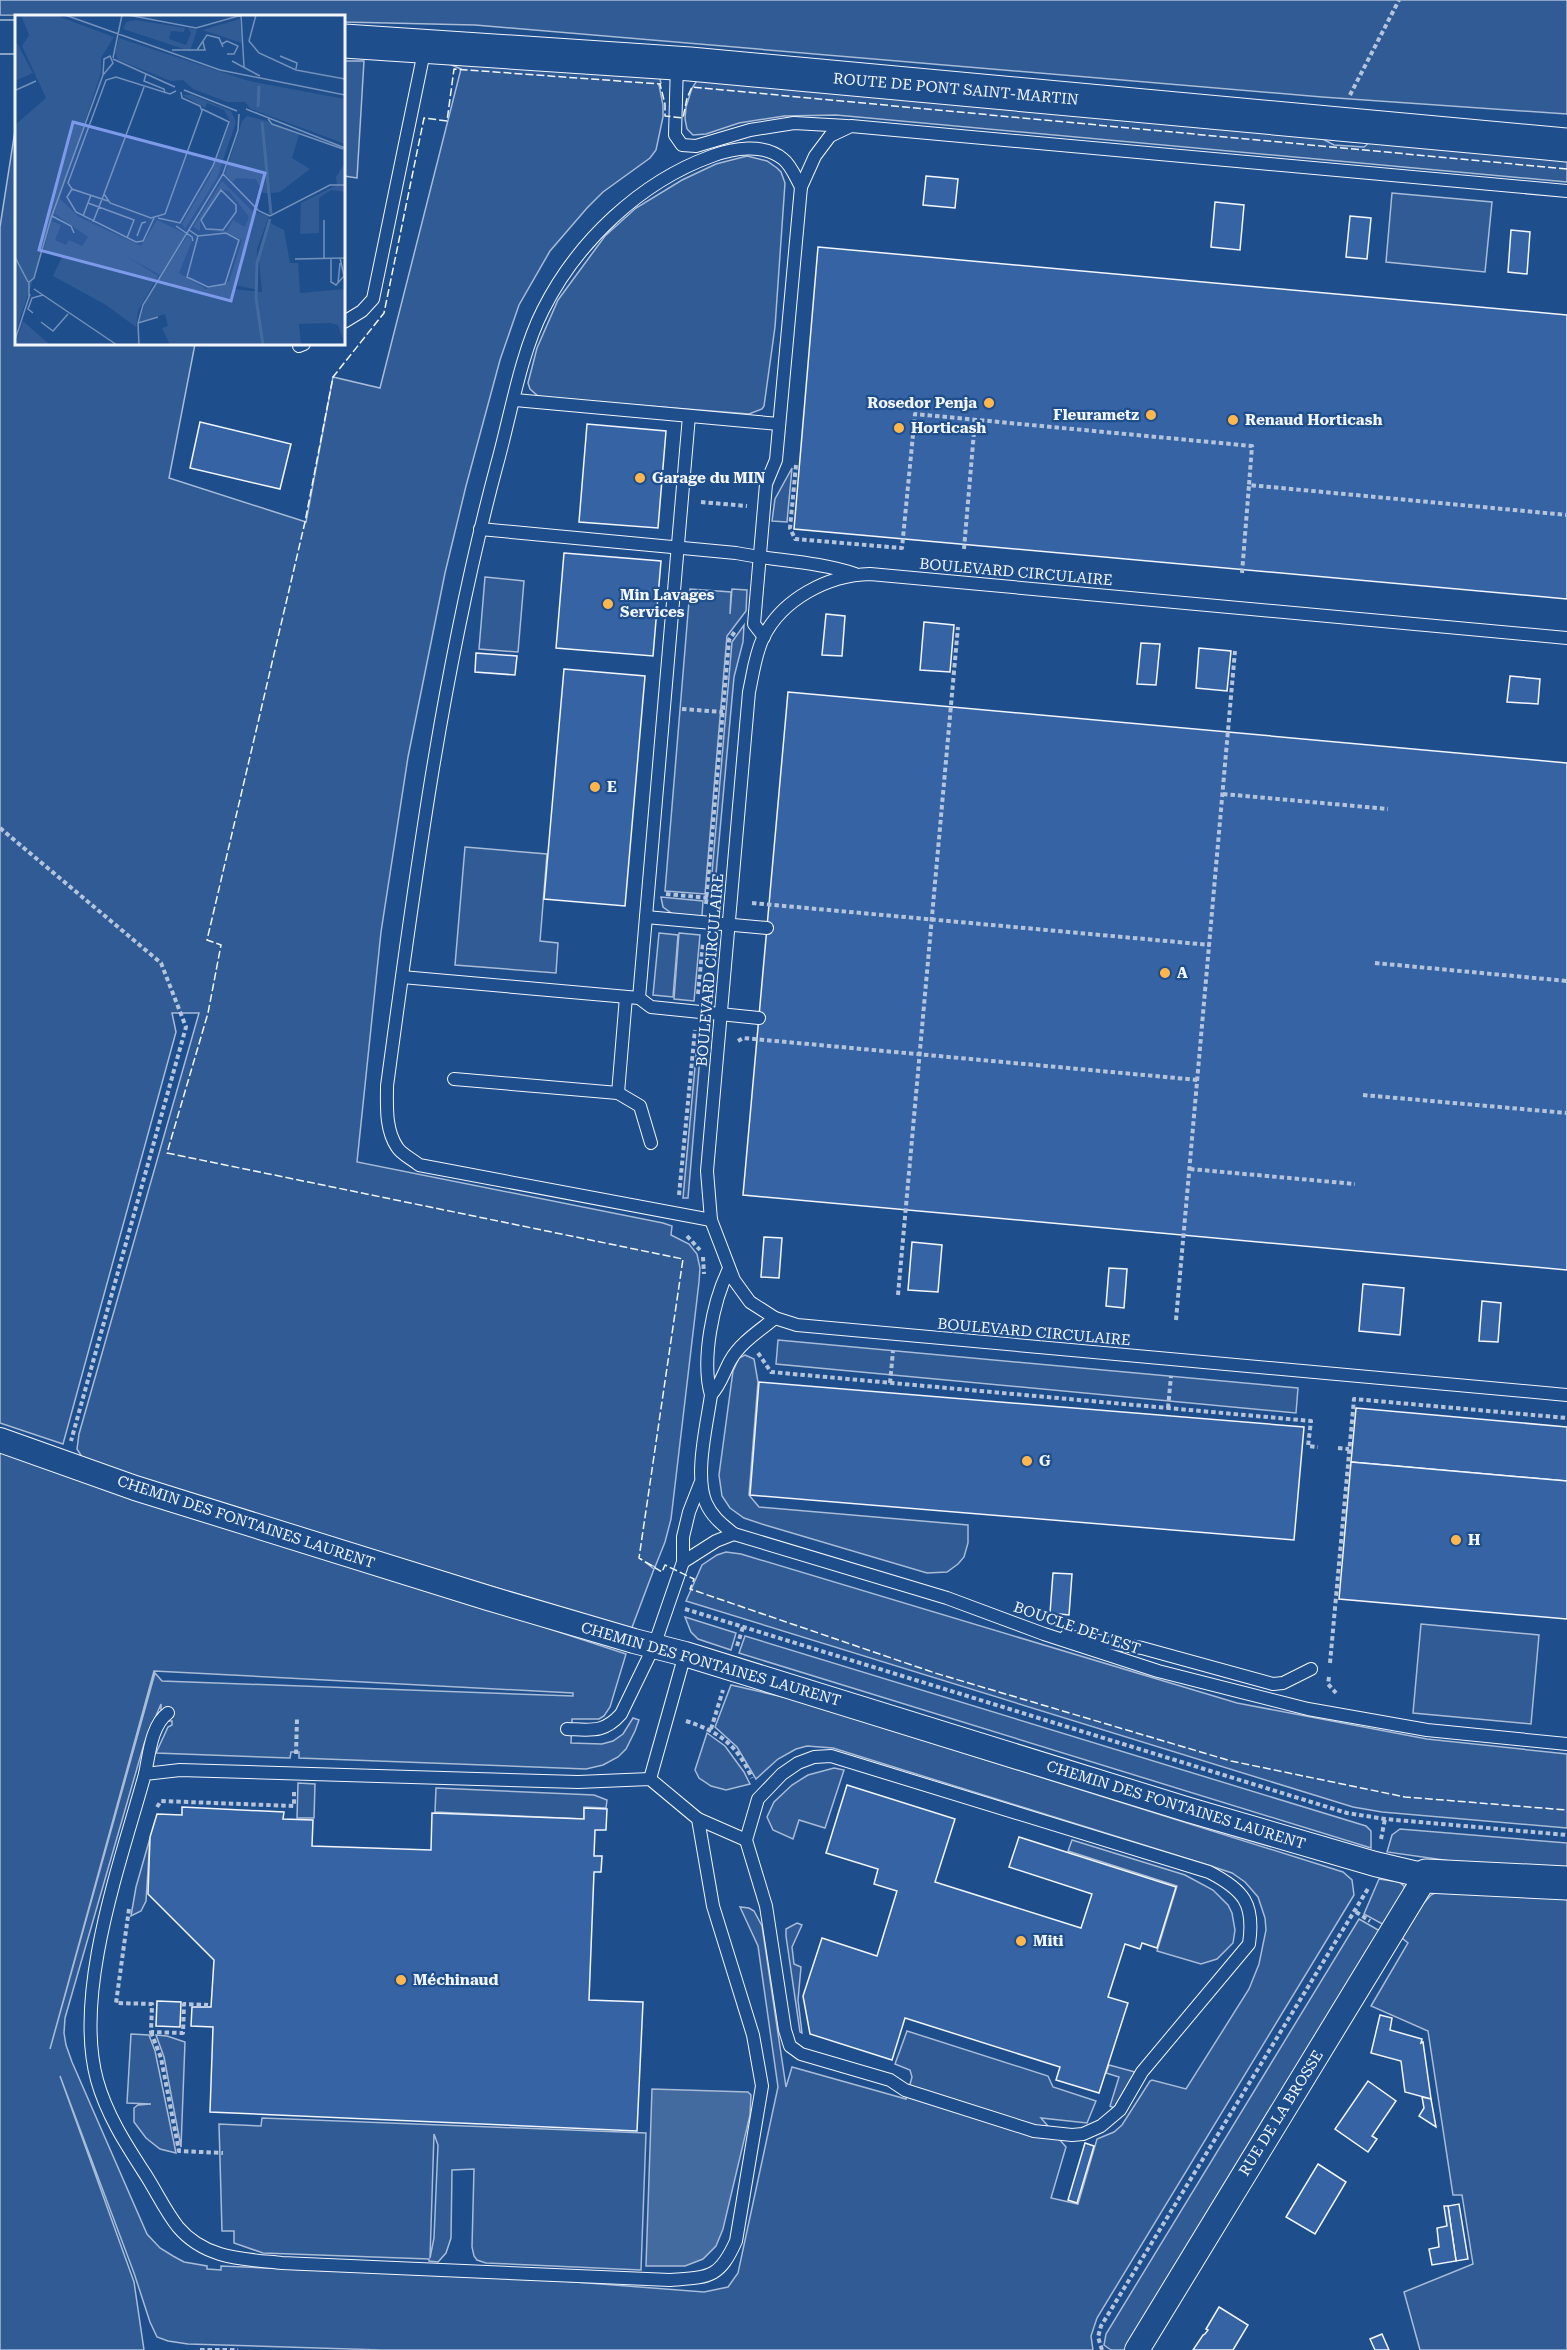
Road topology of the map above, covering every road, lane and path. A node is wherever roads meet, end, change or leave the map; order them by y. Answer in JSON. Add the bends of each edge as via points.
{"nodes":[{"id":1,"x":1399,"y":0,"type":"edge"},
{"id":2,"x":345,"y":41,"type":"edge"},
{"id":3,"x":425,"y":45,"type":"junction"},
{"id":4,"x":677,"y":63,"type":"junction"},
{"id":5,"x":1344,"y":125,"type":"junction"},
{"id":6,"x":851,"y":126,"type":"junction"},
{"id":7,"x":1567,"y":145,"type":"edge"},
{"id":8,"x":801,"y":187,"type":"junction"},
{"id":9,"x":1567,"y":191,"type":"edge"},
{"id":10,"x":345,"y":321,"type":"edge"},
{"id":11,"x":514,"y":400,"type":"junction"},
{"id":12,"x":689,"y":416,"type":"junction"},
{"id":13,"x":975,"y":420,"type":"junction"},
{"id":14,"x":779,"y":424,"type":"junction"},
{"id":15,"x":796,"y":459,"type":"dead end"},
{"id":16,"x":1249,"y":485,"type":"junction"},
{"id":17,"x":694,"y":502,"type":"dead end"},
{"id":18,"x":748,"y":506,"type":"dead end"},
{"id":19,"x":1567,"y":514,"type":"edge"},
{"id":20,"x":480,"y":529,"type":"junction"},
{"id":21,"x":678,"y":548,"type":"junction"},
{"id":22,"x":964,"y":549,"type":"dead end"},
{"id":23,"x":759,"y":558,"type":"junction"},
{"id":24,"x":1242,"y":573,"type":"dead end"},
{"id":25,"x":856,"y":574,"type":"junction"},
{"id":26,"x":740,"y":626,"type":"dead end"},
{"id":27,"x":958,"y":627,"type":"dead end"},
{"id":28,"x":764,"y":637,"type":"junction"},
{"id":29,"x":1567,"y":638,"type":"edge"},
{"id":30,"x":1235,"y":651,"type":"dead end"},
{"id":31,"x":678,"y":708,"type":"dead end"},
{"id":32,"x":723,"y":712,"type":"junction"},
{"id":33,"x":1223,"y":794,"type":"junction"},
{"id":34,"x":1389,"y":809,"type":"dead end"},
{"id":35,"x":0,"y":828,"type":"edge"},
{"id":36,"x":659,"y":893,"type":"dead end"},
{"id":37,"x":707,"y":898,"type":"junction"},
{"id":38,"x":715,"y":899,"type":"dead end"},
{"id":39,"x":752,"y":903,"type":"dead end"},
{"id":40,"x":706,"y":908,"type":"dead end"},
{"id":41,"x":646,"y":917,"type":"junction"},
{"id":42,"x":932,"y":920,"type":"junction"},
{"id":43,"x":729,"y":925,"type":"junction"},
{"id":44,"x":767,"y":928,"type":"dead end"},
{"id":45,"x":703,"y":935,"type":"dead end"},
{"id":46,"x":1210,"y":945,"type":"junction"},
{"id":47,"x":1375,"y":963,"type":"dead end"},
{"id":48,"x":402,"y":977,"type":"junction"},
{"id":49,"x":1567,"y":981,"type":"edge"},
{"id":50,"x":633,"y":997,"type":"junction"},
{"id":51,"x":697,"y":1001,"type":"dead end"},
{"id":52,"x":722,"y":1015,"type":"junction"},
{"id":53,"x":759,"y":1018,"type":"dead end"},
{"id":54,"x":695,"y":1023,"type":"dead end"},
{"id":55,"x":743,"y":1038,"type":"dead end"},
{"id":56,"x":920,"y":1054,"type":"junction"},
{"id":57,"x":454,"y":1078,"type":"dead end"},
{"id":58,"x":1198,"y":1080,"type":"junction"},
{"id":59,"x":618,"y":1093,"type":"junction"},
{"id":60,"x":1363,"y":1095,"type":"dead end"},
{"id":61,"x":1567,"y":1113,"type":"edge"},
{"id":62,"x":651,"y":1143,"type":"dead end"},
{"id":63,"x":1190,"y":1169,"type":"junction"},
{"id":64,"x":1355,"y":1184,"type":"dead end"},
{"id":65,"x":679,"y":1199,"type":"dead end"},
{"id":66,"x":711,"y":1220,"type":"junction"},
{"id":67,"x":729,"y":1269,"type":"junction"},
{"id":68,"x":898,"y":1295,"type":"dead end"},
{"id":69,"x":775,"y":1318,"type":"junction"},
{"id":70,"x":1176,"y":1320,"type":"dead end"},
{"id":71,"x":752,"y":1346,"type":"dead end"},
{"id":72,"x":893,"y":1350,"type":"dead end"},
{"id":73,"x":1171,"y":1376,"type":"dead end"},
{"id":74,"x":890,"y":1383,"type":"junction"},
{"id":75,"x":711,"y":1395,"type":"junction"},
{"id":76,"x":1567,"y":1395,"type":"edge"},
{"id":77,"x":1168,"y":1408,"type":"junction"},
{"id":78,"x":1567,"y":1418,"type":"edge"},
{"id":79,"x":0,"y":1440,"type":"edge"},
{"id":80,"x":1318,"y":1447,"type":"dead end"},
{"id":81,"x":1338,"y":1448,"type":"dead end"},
{"id":82,"x":1349,"y":1449,"type":"junction"},
{"id":83,"x":65,"y":1462,"type":"junction"},
{"id":84,"x":701,"y":1482,"type":"junction"},
{"id":85,"x":734,"y":1534,"type":"junction"},
{"id":86,"x":683,"y":1562,"type":"junction"},
{"id":87,"x":682,"y":1608,"type":"dead end"},
{"id":88,"x":743,"y":1627,"type":"junction"},
{"id":89,"x":1044,"y":1634,"type":"junction"},
{"id":90,"x":654,"y":1646,"type":"junction"},
{"id":91,"x":735,"y":1652,"type":"dead end"},
{"id":92,"x":685,"y":1654,"type":"junction"},
{"id":93,"x":1311,"y":1669,"type":"dead end"},
{"id":94,"x":725,"y":1684,"type":"dead end"},
{"id":95,"x":1345,"y":1698,"type":"dead end"},
{"id":96,"x":168,"y":1713,"type":"dead end"},
{"id":97,"x":297,"y":1718,"type":"dead end"},
{"id":98,"x":567,"y":1729,"type":"dead end"},
{"id":99,"x":1567,"y":1744,"type":"edge"},
{"id":100,"x":296,"y":1758,"type":"dead end"},
{"id":101,"x":145,"y":1774,"type":"junction"},
{"id":102,"x":650,"y":1779,"type":"junction"},
{"id":103,"x":295,"y":1782,"type":"dead end"},
{"id":104,"x":754,"y":1782,"type":"dead end"},
{"id":105,"x":153,"y":1813,"type":"dead end"},
{"id":106,"x":1385,"y":1819,"type":"junction"},
{"id":107,"x":698,"y":1820,"type":"junction"},
{"id":108,"x":1567,"y":1835,"type":"edge"},
{"id":109,"x":746,"y":1840,"type":"junction"},
{"id":110,"x":1375,"y":1864,"type":"junction"},
{"id":111,"x":1426,"y":1876,"type":"junction"},
{"id":112,"x":1567,"y":1883,"type":"edge"},
{"id":113,"x":130,"y":1906,"type":"dead end"},
{"id":114,"x":208,"y":2004,"type":"dead end"},
{"id":115,"x":151,"y":2032,"type":"junction"},
{"id":116,"x":223,"y":2153,"type":"dead end"},
{"id":117,"x":200,"y":2350,"type":"edge"},
{"id":118,"x":238,"y":2350,"type":"edge"},
{"id":119,"x":1102,"y":2350,"type":"edge"},
{"id":120,"x":1137,"y":2350,"type":"edge"}],
"edges":[{"from":1,"to":5,"type":"path","via":[[1350,94]]},
{"from":2,"to":3,"type":"main road","name":"ROUTE DE PONT SAINT-MARTIN"},
{"from":3,"to":4,"type":"main road","name":"ROUTE DE PONT SAINT-MARTIN"},
{"from":3,"to":10,"type":"lane","via":[[373,298]]},
{"from":4,"to":5,"type":"main road","name":"ROUTE DE PONT SAINT-MARTIN"},
{"from":4,"to":6,"type":"lane","via":[[675,135],[682,145],[696,146],[750,130],[794,123]]},
{"from":5,"to":7,"type":"main road","name":"ROUTE DE PONT SAINT-MARTIN"},
{"from":6,"to":8,"type":"lane","via":[[830,136],[815,156]]},
{"from":6,"to":9,"type":"lane"},
{"from":8,"to":11,"type":"lane","via":[[784,159],[769,151],[728,150],[689,164],[618,212],[584,249],[549,300],[528,344]]},
{"from":8,"to":14,"type":"lane"},
{"from":11,"to":12,"type":"lane"},
{"from":11,"to":20,"type":"lane"},
{"from":12,"to":14,"type":"lane"},
{"from":12,"to":21,"type":"lane"},
{"from":13,"to":15,"type":"path","via":[[915,414],[902,548],[795,539],[790,528]]},
{"from":13,"to":16,"type":"path","via":[[1252,446]]},
{"from":13,"to":22,"type":"path"},
{"from":14,"to":23,"type":"lane","via":[[776,460],[766,484]]},
{"from":16,"to":19,"type":"path"},
{"from":16,"to":24,"type":"path"},
{"from":17,"to":18,"type":"path"},
{"from":20,"to":21,"type":"lane"},
{"from":20,"to":48,"type":"lane","via":[[436,750]]},
{"from":21,"to":23,"type":"lane"},
{"from":21,"to":41,"type":"lane"},
{"from":23,"to":25,"type":"lane","via":[[817,564]]},
{"from":23,"to":28,"type":"lane","via":[[754,624]]},
{"from":25,"to":28,"type":"lane","name":"BOULEVARD CIRCULAIRE","via":[[819,585],[798,598]]},
{"from":25,"to":29,"type":"lane","name":"BOULEVARD CIRCULAIRE"},
{"from":26,"to":32,"type":"path","via":[[729,640]]},
{"from":27,"to":42,"type":"path"},
{"from":28,"to":43,"type":"lane","name":"BOULEVARD CIRCULAIRE","via":[[749,692]]},
{"from":30,"to":33,"type":"path"},
{"from":31,"to":32,"type":"path"},
{"from":32,"to":37,"type":"path"},
{"from":33,"to":34,"type":"path"},
{"from":33,"to":46,"type":"path"},
{"from":35,"to":83,"type":"path","via":[[161,963],[186,1027]]},
{"from":36,"to":37,"type":"path"},
{"from":37,"to":38,"type":"path"},
{"from":37,"to":40,"type":"path"},
{"from":39,"to":42,"type":"path"},
{"from":41,"to":43,"type":"lane"},
{"from":41,"to":50,"type":"lane"},
{"from":42,"to":46,"type":"path"},
{"from":42,"to":56,"type":"path"},
{"from":43,"to":44,"type":"lane"},
{"from":43,"to":52,"type":"lane","name":"BOULEVARD CIRCULAIRE"},
{"from":45,"to":51,"type":"path"},
{"from":46,"to":58,"type":"path"},
{"from":47,"to":49,"type":"path"},
{"from":48,"to":50,"type":"lane"},
{"from":48,"to":66,"type":"lane","via":[[387,1086],[387,1115],[397,1148],[404,1154],[419,1165],[448,1172]]},
{"from":50,"to":52,"type":"lane","via":[[651,1007]]},
{"from":50,"to":59,"type":"lane"},
{"from":52,"to":53,"type":"lane"},
{"from":52,"to":66,"type":"lane","name":"BOULEVARD CIRCULAIRE","via":[[707,1171]]},
{"from":54,"to":65,"type":"path"},
{"from":55,"to":56,"type":"path"},
{"from":56,"to":58,"type":"path"},
{"from":56,"to":68,"type":"path"},
{"from":57,"to":59,"type":"lane"},
{"from":58,"to":63,"type":"path"},
{"from":59,"to":62,"type":"lane","via":[[640,1106]]},
{"from":60,"to":61,"type":"path"},
{"from":63,"to":64,"type":"path"},
{"from":63,"to":70,"type":"path"},
{"from":66,"to":67,"type":"lane","name":"BOULEVARD CIRCULAIRE"},
{"from":67,"to":69,"type":"lane","name":"BOULEVARD CIRCULAIRE","via":[[750,1302]]},
{"from":67,"to":75,"type":"lane","name":"BOUCLE DE L'EST","via":[[712,1318],[707,1382]]},
{"from":69,"to":75,"type":"lane","name":"BOUCLE DE L'EST","via":[[738,1349],[720,1386]]},
{"from":69,"to":76,"type":"lane","name":"BOULEVARD CIRCULAIRE","via":[[807,1326]]},
{"from":71,"to":74,"type":"path","via":[[771,1372]]},
{"from":72,"to":74,"type":"path"},
{"from":73,"to":77,"type":"path"},
{"from":74,"to":77,"type":"path"},
{"from":75,"to":84,"type":"lane","name":"BOUCLE DE L'EST"},
{"from":77,"to":80,"type":"path","via":[[1311,1421],[1308,1446]]},
{"from":78,"to":82,"type":"path","via":[[1354,1399]]},
{"from":79,"to":83,"type":"street","name":"CHEMIN DES FONTAINES LAURENT"},
{"from":81,"to":82,"type":"path"},
{"from":82,"to":95,"type":"path","via":[[1328,1684]]},
{"from":83,"to":90,"type":"street","name":"CHEMIN DES FONTAINES LAURENT","via":[[135,1488]]},
{"from":84,"to":85,"type":"lane","name":"BOUCLE DE L'EST","via":[[707,1506]]},
{"from":84,"to":86,"type":"lane","via":[[683,1537]]},
{"from":85,"to":86,"type":"lane"},
{"from":85,"to":89,"type":"lane","name":"BOUCLE DE L'EST","via":[[947,1598]]},
{"from":86,"to":90,"type":"lane"},
{"from":87,"to":88,"type":"path"},
{"from":88,"to":91,"type":"path"},
{"from":88,"to":106,"type":"path","via":[[1347,1813]]},
{"from":89,"to":93,"type":"lane","via":[[1115,1642],[1273,1684],[1296,1679]]},
{"from":89,"to":99,"type":"lane","name":"BOUCLE DE L'EST","via":[[1158,1671],[1308,1709],[1427,1730]]},
{"from":90,"to":92,"type":"street","name":"CHEMIN DES FONTAINES LAURENT"},
{"from":90,"to":98,"type":"lane","via":[[613,1723],[592,1731]]},
{"from":92,"to":102,"type":"lane"},
{"from":92,"to":110,"type":"street","name":"CHEMIN DES FONTAINES LAURENT"},
{"from":94,"to":104,"type":"path","via":[[711,1729],[739,1755]]},
{"from":96,"to":101,"type":"lane","via":[[158,1725]]},
{"from":97,"to":100,"type":"path"},
{"from":101,"to":102,"type":"lane","via":[[180,1770],[578,1782]]},
{"from":101,"to":107,"type":"lane","via":[[104,1920],[93,1990],[90,2040],[97,2080],[115,2127],[178,2227],[204,2249],[230,2258],[282,2263],[670,2280],[702,2277],[716,2272],[728,2260],[736,2241],[762,2086],[753,2035],[713,1906]]},
{"from":102,"to":107,"type":"lane"},
{"from":103,"to":105,"type":"path","via":[[294,1806],[161,1801]]},
{"from":106,"to":108,"type":"path"},
{"from":106,"to":110,"type":"path"},
{"from":107,"to":109,"type":"lane"},
{"from":109,"to":109,"type":"lane","via":[[758,1799],[782,1774],[814,1757],[831,1756],[1209,1872],[1242,1894],[1250,1919],[1249,1944],[1142,2072],[1113,2117],[1083,2134],[1034,2131],[905,2090],[890,2080],[801,2054],[790,2046],[766,1906]]},
{"from":110,"to":111,"type":"street","name":"CHEMIN DES FONTAINES LAURENT"},
{"from":110,"to":119,"type":"path","via":[[1369,1888],[1356,1912],[1101,2326],[1098,2337]]},
{"from":111,"to":112,"type":"main road"},
{"from":111,"to":120,"type":"street","name":"RUE DE LA BROSSE"},
{"from":113,"to":115,"type":"path","via":[[116,2002],[152,2004]]},
{"from":114,"to":115,"type":"path","via":[[184,2004],[183,2033]]},
{"from":115,"to":116,"type":"path","via":[[161,2058],[179,2151]]},
{"from":117,"to":118,"type":"path"}]}
